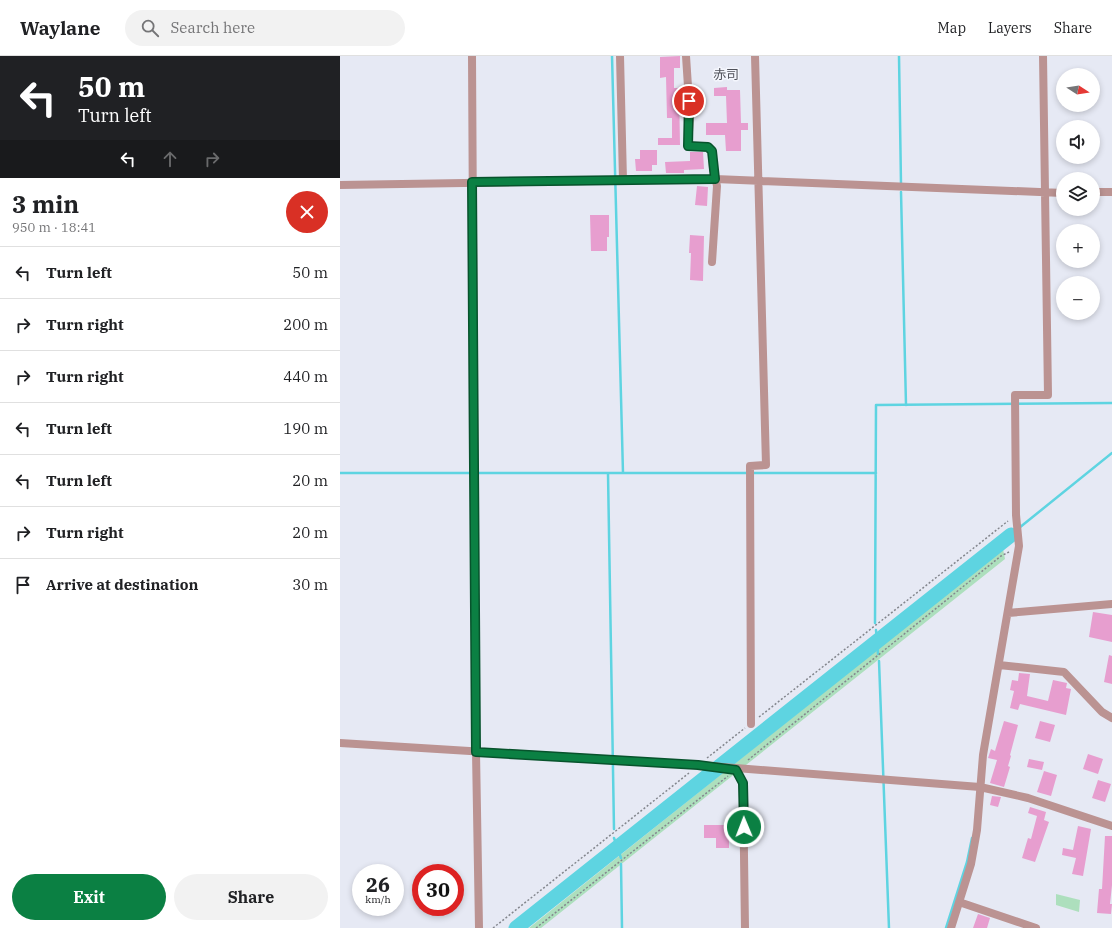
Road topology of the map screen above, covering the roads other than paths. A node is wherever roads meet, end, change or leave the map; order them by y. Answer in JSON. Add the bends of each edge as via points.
{"nodes":[{"id":1,"x":472,"y":56,"type":"edge"},
{"id":2,"x":620,"y":56,"type":"edge"},
{"id":3,"x":686,"y":56,"type":"edge"},
{"id":4,"x":755,"y":56,"type":"edge"},
{"id":5,"x":1043,"y":56,"type":"edge"},
{"id":6,"x":715,"y":179,"type":"junction"},
{"id":7,"x":618,"y":180,"type":"junction"},
{"id":8,"x":758,"y":181,"type":"junction"},
{"id":9,"x":472,"y":182,"type":"junction"},
{"id":10,"x":340,"y":185,"type":"edge"},
{"id":11,"x":1100,"y":192,"type":"edge"},
{"id":12,"x":1112,"y":192,"type":"edge"},
{"id":13,"x":1046,"y":193,"type":"junction"},
{"id":14,"x":1056,"y":193,"type":"edge"},
{"id":15,"x":712,"y":262,"type":"dead end"},
{"id":16,"x":1112,"y":604,"type":"edge"},
{"id":17,"x":1008,"y":613,"type":"junction"},
{"id":18,"x":999,"y":665,"type":"junction"},
{"id":19,"x":1112,"y":718,"type":"edge"},
{"id":20,"x":751,"y":724,"type":"dead end"},
{"id":21,"x":340,"y":743,"type":"edge"},
{"id":22,"x":476,"y":752,"type":"junction"},
{"id":23,"x":736,"y":770,"type":"junction"},
{"id":24,"x":980,"y":787,"type":"junction"},
{"id":25,"x":1112,"y":826,"type":"edge"},
{"id":26,"x":959,"y":902,"type":"junction"},
{"id":27,"x":479,"y":928,"type":"edge"},
{"id":28,"x":745,"y":928,"type":"edge"},
{"id":29,"x":951,"y":928,"type":"edge"},
{"id":30,"x":1036,"y":928,"type":"edge"}],
"edges":[{"from":1,"to":9,"type":"street"},
{"from":2,"to":7,"type":"street"},
{"from":3,"to":6,"type":"street","via":[[690,117],[688,146],[708,147],[712,151]]},
{"from":4,"to":8,"type":"street"},
{"from":5,"to":13,"type":"street"},
{"from":6,"to":7,"type":"street"},
{"from":6,"to":8,"type":"street"},
{"from":6,"to":15,"type":"street","via":[[717,186]]},
{"from":7,"to":9,"type":"street"},
{"from":8,"to":13,"type":"street"},
{"from":8,"to":20,"type":"street","via":[[766,465],[750,466]]},
{"from":9,"to":10,"type":"street"},
{"from":9,"to":22,"type":"street"},
{"from":11,"to":12,"type":"street"},
{"from":13,"to":14,"type":"street"},
{"from":13,"to":17,"type":"street","via":[[1048,395],[1015,395],[1016,515],[1020,546]]},
{"from":16,"to":17,"type":"street"},
{"from":17,"to":18,"type":"street"},
{"from":18,"to":19,"type":"street","via":[[1064,672],[1102,712]]},
{"from":18,"to":24,"type":"street"},
{"from":21,"to":22,"type":"street"},
{"from":22,"to":23,"type":"street","via":[[698,765]]},
{"from":22,"to":27,"type":"street"},
{"from":23,"to":24,"type":"street"},
{"from":23,"to":28,"type":"street","via":[[743,783]]},
{"from":24,"to":25,"type":"street","via":[[1028,798]]},
{"from":24,"to":26,"type":"street","via":[[977,830],[971,864]]},
{"from":26,"to":29,"type":"street"},
{"from":26,"to":30,"type":"street"}]}
